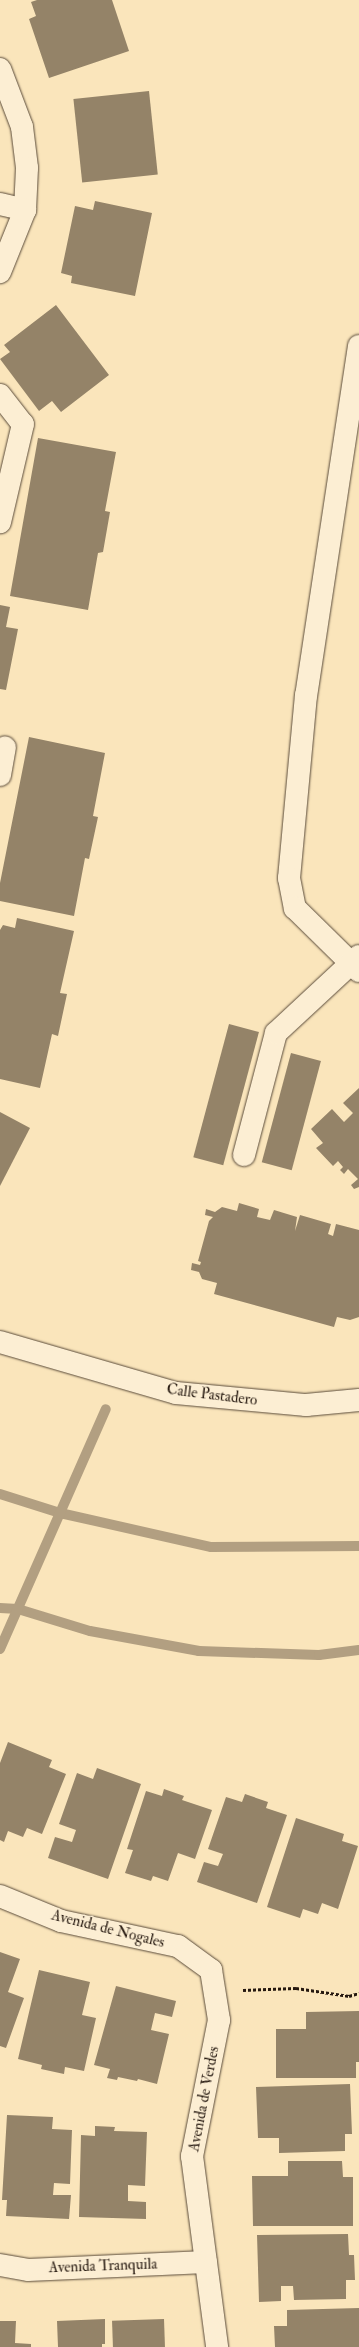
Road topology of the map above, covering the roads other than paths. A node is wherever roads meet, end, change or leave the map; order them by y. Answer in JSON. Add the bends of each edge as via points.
{"nodes":[{"id":1,"x":0,"y":69,"type":"edge"},
{"id":2,"x":0,"y":204,"type":"edge"},
{"id":3,"x":25,"y":210,"type":"junction"},
{"id":4,"x":0,"y":272,"type":"edge"},
{"id":5,"x":359,"y":346,"type":"edge"},
{"id":6,"x":0,"y":396,"type":"edge"},
{"id":7,"x":0,"y":522,"type":"edge"},
{"id":8,"x":5,"y":747,"type":"dead end"},
{"id":9,"x":0,"y":775,"type":"edge"},
{"id":10,"x":356,"y":963,"type":"edge"},
{"id":11,"x":244,"y":1155,"type":"dead end"},
{"id":12,"x":0,"y":1342,"type":"edge"},
{"id":13,"x":359,"y":1400,"type":"edge"},
{"id":14,"x":0,"y":1896,"type":"edge"},
{"id":15,"x":213,"y":1980,"type":"joint"},
{"id":16,"x":206,"y":2262,"type":"junction"},
{"id":17,"x":0,"y":2265,"type":"edge"},
{"id":18,"x":216,"y":2347,"type":"edge"}],
"edges":[{"from":1,"to":3,"type":"street","via":[[22,126],[28,168]]},
{"from":2,"to":3,"type":"street"},
{"from":3,"to":4,"type":"street"},
{"from":5,"to":10,"type":"street","via":[[306,695],[289,878],[295,908]]},
{"from":6,"to":7,"type":"street","via":[[24,424]]},
{"from":8,"to":9,"type":"street"},
{"from":10,"to":11,"type":"street","via":[[276,1033]]},
{"from":12,"to":13,"type":"street","name":"Calle Pastadero","via":[[176,1393],[306,1405]]},
{"from":14,"to":15,"type":"street","name":"Avenida de Nogales","via":[[61,1921],[178,1946]]},
{"from":15,"to":16,"type":"street","name":"Avenida de Verdes","via":[[219,2020],[192,2156]]},
{"from":16,"to":17,"type":"street","name":"Avenida Tranquila","via":[[28,2270]]},
{"from":16,"to":18,"type":"street","name":"Avenida de Verdes"}]}
